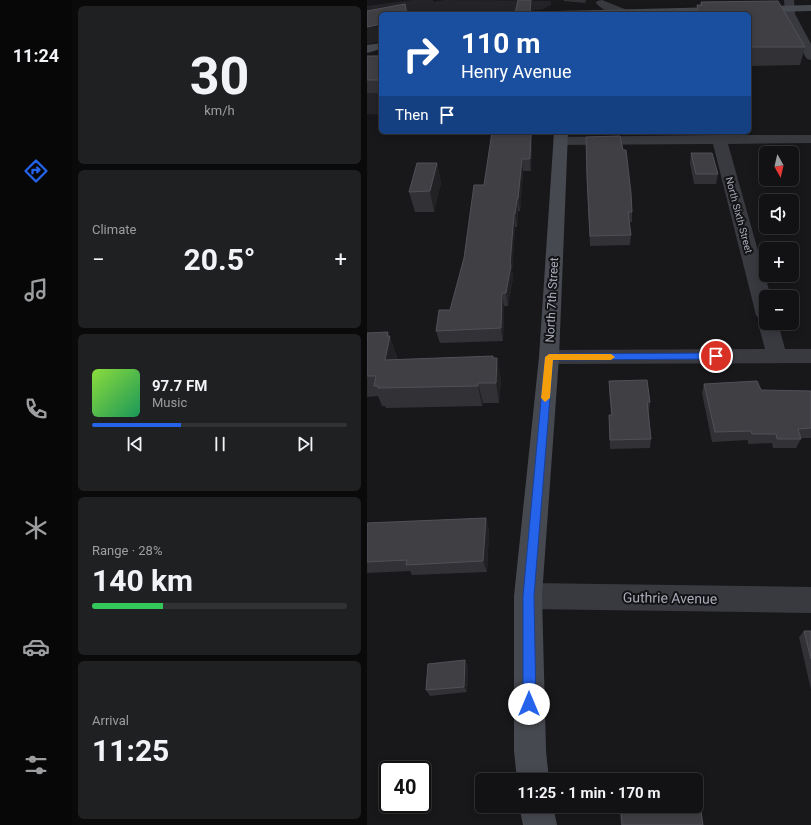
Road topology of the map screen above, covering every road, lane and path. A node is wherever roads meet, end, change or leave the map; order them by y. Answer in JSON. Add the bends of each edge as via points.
{"nodes":[{"id":1,"x":602,"y":2,"type":"edge"},
{"id":2,"x":557,"y":3,"type":"dead end"},
{"id":3,"x":789,"y":4,"type":"edge"},
{"id":4,"x":811,"y":8,"type":"edge"},
{"id":5,"x":561,"y":12,"type":"edge"},
{"id":6,"x":587,"y":12,"type":"edge"},
{"id":7,"x":623,"y":12,"type":"joint"},
{"id":8,"x":379,"y":46,"type":"edge"},
{"id":9,"x":367,"y":49,"type":"edge"},
{"id":10,"x":811,"y":56,"type":"edge"},
{"id":11,"x":561,"y":137,"type":"edge"},
{"id":12,"x":811,"y":139,"type":"edge"},
{"id":13,"x":719,"y":140,"type":"junction"},
{"id":14,"x":759,"y":290,"type":"edge"},
{"id":15,"x":770,"y":330,"type":"edge"},
{"id":16,"x":777,"y":356,"type":"junction"},
{"id":17,"x":811,"y":356,"type":"edge"},
{"id":18,"x":549,"y":357,"type":"junction"},
{"id":19,"x":529,"y":596,"type":"junction"},
{"id":20,"x":811,"y":600,"type":"edge"},
{"id":21,"x":532,"y":773,"type":"edge"},
{"id":22,"x":537,"y":813,"type":"edge"},
{"id":23,"x":540,"y":825,"type":"edge"}],
"edges":[{"from":1,"to":6,"type":"street"},
{"from":1,"to":7,"type":"street","via":[[607,7]]},
{"from":2,"to":5,"type":"street"},
{"from":3,"to":4,"type":"street"},
{"from":3,"to":7,"type":"street"},
{"from":3,"to":10,"type":"street","via":[[790,14]]},
{"from":8,"to":9,"type":"street"},
{"from":11,"to":13,"type":"street"},
{"from":11,"to":18,"type":"street","name":"North 7th Street"},
{"from":12,"to":13,"type":"street"},
{"from":13,"to":14,"type":"street","name":"North Sixth Street"},
{"from":15,"to":16,"type":"street"},
{"from":16,"to":17,"type":"street"},
{"from":16,"to":18,"type":"street"},
{"from":18,"to":19,"type":"street","name":"North 7th Street"},
{"from":19,"to":20,"type":"street","name":"Guthrie Avenue"},
{"from":19,"to":21,"type":"street","name":"North 7th Street"},
{"from":22,"to":23,"type":"street"}]}
